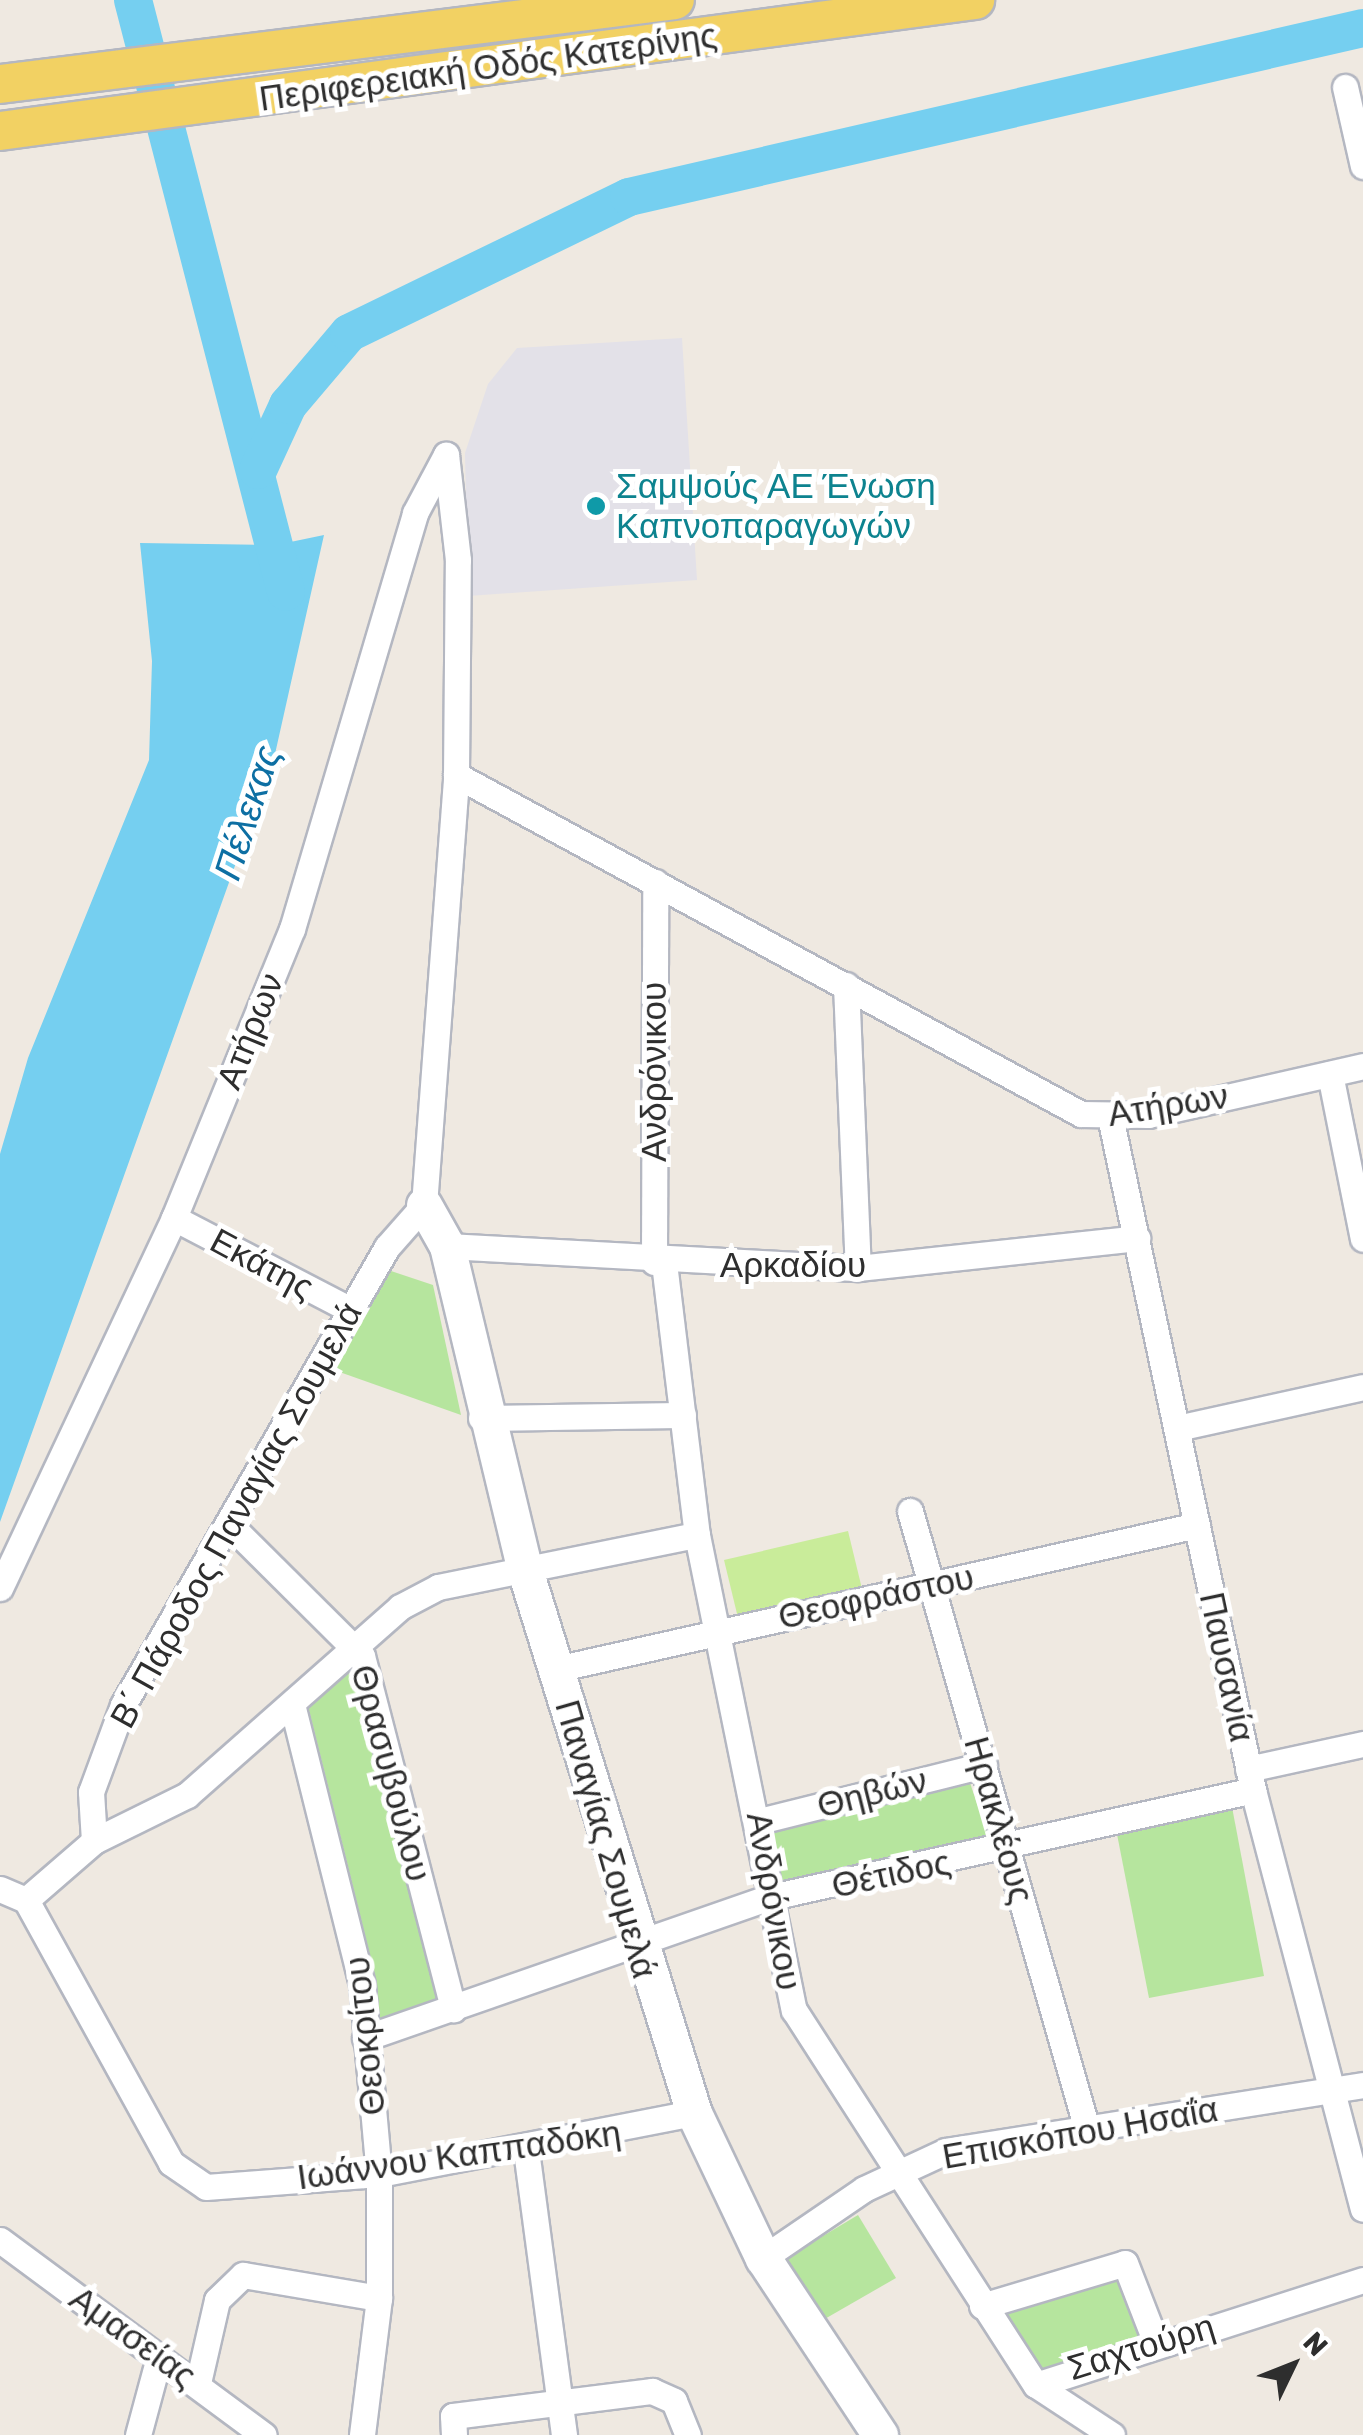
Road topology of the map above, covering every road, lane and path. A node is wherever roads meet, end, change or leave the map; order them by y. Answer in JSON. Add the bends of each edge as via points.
{"nodes":[{"id":1,"x":675,"y":0,"type":"edge"},
{"id":2,"x":975,"y":0,"type":"edge"},
{"id":3,"x":0,"y":84,"type":"edge"},
{"id":4,"x":1345,"y":86,"type":"dead end"},
{"id":5,"x":0,"y":131,"type":"edge"},
{"id":6,"x":1363,"y":166,"type":"edge"},
{"id":7,"x":456,"y":774,"type":"junction"},
{"id":8,"x":655,"y":882,"type":"junction"},
{"id":9,"x":846,"y":985,"type":"junction"},
{"id":10,"x":1363,"y":1066,"type":"edge"},
{"id":11,"x":1330,"y":1074,"type":"junction"},
{"id":12,"x":1111,"y":1121,"type":"junction"},
{"id":13,"x":424,"y":1205,"type":"junction"},
{"id":14,"x":174,"y":1218,"type":"junction"},
{"id":15,"x":1137,"y":1238,"type":"junction"},
{"id":16,"x":1363,"y":1239,"type":"edge"},
{"id":17,"x":448,"y":1246,"type":"junction"},
{"id":18,"x":659,"y":1262,"type":"junction"},
{"id":19,"x":858,"y":1268,"type":"junction"},
{"id":20,"x":351,"y":1310,"type":"junction"},
{"id":21,"x":1363,"y":1387,"type":"edge"},
{"id":22,"x":683,"y":1415,"type":"junction"},
{"id":23,"x":481,"y":1418,"type":"junction"},
{"id":24,"x":1177,"y":1428,"type":"junction"},
{"id":25,"x":910,"y":1512,"type":"dead end"},
{"id":26,"x":1197,"y":1525,"type":"junction"},
{"id":27,"x":232,"y":1527,"type":"junction"},
{"id":28,"x":697,"y":1535,"type":"junction"},
{"id":29,"x":524,"y":1567,"type":"junction"},
{"id":30,"x":932,"y":1586,"type":"junction"},
{"id":31,"x":0,"y":1588,"type":"edge"},
{"id":32,"x":719,"y":1632,"type":"junction"},
{"id":33,"x":356,"y":1647,"type":"junction"},
{"id":34,"x":556,"y":1668,"type":"junction"},
{"id":35,"x":292,"y":1704,"type":"junction"},
{"id":36,"x":1363,"y":1744,"type":"edge"},
{"id":37,"x":984,"y":1765,"type":"junction"},
{"id":38,"x":1251,"y":1779,"type":"junction"},
{"id":39,"x":760,"y":1821,"type":"junction"},
{"id":40,"x":94,"y":1841,"type":"junction"},
{"id":41,"x":1008,"y":1848,"type":"junction"},
{"id":42,"x":0,"y":1889,"type":"edge"},
{"id":43,"x":771,"y":1897,"type":"junction"},
{"id":44,"x":26,"y":1900,"type":"junction"},
{"id":45,"x":636,"y":1947,"type":"junction"},
{"id":46,"x":453,"y":2009,"type":"junction"},
{"id":47,"x":365,"y":2038,"type":"junction"},
{"id":48,"x":1363,"y":2084,"type":"edge"},
{"id":49,"x":1328,"y":2093,"type":"junction"},
{"id":50,"x":694,"y":2113,"type":"junction"},
{"id":51,"x":1086,"y":2129,"type":"junction"},
{"id":52,"x":526,"y":2150,"type":"junction"},
{"id":53,"x":897,"y":2172,"type":"junction"},
{"id":54,"x":380,"y":2174,"type":"junction"},
{"id":55,"x":1363,"y":2209,"type":"edge"},
{"id":56,"x":0,"y":2240,"type":"edge"},
{"id":57,"x":763,"y":2258,"type":"junction"},
{"id":58,"x":1363,"y":2280,"type":"edge"},
{"id":59,"x":379,"y":2298,"type":"junction"},
{"id":60,"x":982,"y":2306,"type":"junction"},
{"id":61,"x":1156,"y":2343,"type":"junction"},
{"id":62,"x":159,"y":2357,"type":"junction"},
{"id":63,"x":198,"y":2383,"type":"junction"},
{"id":64,"x":1036,"y":2385,"type":"junction"},
{"id":65,"x":561,"y":2401,"type":"junction"},
{"id":66,"x":454,"y":2426,"type":"edge"},
{"id":67,"x":138,"y":2435,"type":"edge"},
{"id":68,"x":264,"y":2435,"type":"edge"},
{"id":69,"x":362,"y":2435,"type":"edge"},
{"id":70,"x":564,"y":2435,"type":"edge"},
{"id":71,"x":688,"y":2435,"type":"edge"},
{"id":72,"x":880,"y":2435,"type":"edge"},
{"id":73,"x":1112,"y":2435,"type":"edge"}],
"edges":[{"from":1,"to":3,"type":"main road","name":"Περιφερειακή Οδός Κατερίνης","via":[[346,46]]},
{"from":2,"to":5,"type":"main road","name":"Περιφερειακή Οδός Κατερίνης"},
{"from":4,"to":6,"type":"street"},
{"from":7,"to":8,"type":"street","name":"Ατήρων"},
{"from":7,"to":13,"type":"street"},
{"from":7,"to":14,"type":"street","name":"Ατήρων","via":[[458,560],[446,456],[415,512],[292,929]]},
{"from":8,"to":9,"type":"street","name":"Ατήρων"},
{"from":8,"to":18,"type":"street","name":"Ανδρόνικου"},
{"from":9,"to":12,"type":"street","name":"Ατήρων","via":[[1047,1100]]},
{"from":9,"to":19,"type":"street"},
{"from":10,"to":11,"type":"street","name":"Ατήρων"},
{"from":11,"to":12,"type":"street","name":"Ατήρων"},
{"from":11,"to":16,"type":"street"},
{"from":12,"to":15,"type":"street","name":"Παυσανία"},
{"from":13,"to":17,"type":"street","name":"Παναγίας Σουμελά"},
{"from":13,"to":20,"type":"street","name":"Β΄ Πάροδος Παναγίας Σουμελά","via":[[386,1247]]},
{"from":14,"to":20,"type":"street","name":"Εκάτης"},
{"from":14,"to":31,"type":"street","name":"Ατήρων"},
{"from":15,"to":19,"type":"street","name":"Αρκαδίου"},
{"from":15,"to":24,"type":"street","name":"Παυσανία"},
{"from":17,"to":18,"type":"street","name":"Αρκαδίου"},
{"from":17,"to":23,"type":"street","name":"Παναγίας Σουμελά"},
{"from":18,"to":19,"type":"street","name":"Αρκαδίου"},
{"from":18,"to":22,"type":"street","name":"Ανδρόνικου"},
{"from":20,"to":27,"type":"street","name":"Β΄ Πάροδος Παναγίας Σουμελά"},
{"from":21,"to":24,"type":"street"},
{"from":22,"to":23,"type":"street"},
{"from":22,"to":28,"type":"street","name":"Ανδρόνικου"},
{"from":23,"to":29,"type":"street","name":"Παναγίας Σουμελά"},
{"from":24,"to":26,"type":"street","name":"Παυσανία"},
{"from":25,"to":30,"type":"street","name":"Ηρακλέους"},
{"from":26,"to":30,"type":"street","name":"Θεοφράστου"},
{"from":26,"to":38,"type":"street","name":"Παυσανία"},
{"from":27,"to":33,"type":"street","name":"Θρασυβούλου"},
{"from":27,"to":40,"type":"street","name":"Β΄ Πάροδος Παναγίας Σουμελά","via":[[123,1704],[91,1792]]},
{"from":28,"to":29,"type":"street"},
{"from":28,"to":32,"type":"street","name":"Ανδρόνικου"},
{"from":29,"to":33,"type":"street","via":[[438,1586]]},
{"from":29,"to":34,"type":"street","name":"Παναγίας Σουμελά"},
{"from":30,"to":32,"type":"street","name":"Θεοφράστου"},
{"from":30,"to":37,"type":"street","name":"Ηρακλέους"},
{"from":32,"to":34,"type":"street","name":"Θεοφράστου"},
{"from":32,"to":39,"type":"street","name":"Ανδρόνικου"},
{"from":33,"to":35,"type":"street"},
{"from":33,"to":46,"type":"street","name":"Θρασυβούλου"},
{"from":34,"to":45,"type":"street","name":"Παναγίας Σουμελά"},
{"from":35,"to":40,"type":"street","via":[[187,1795]]},
{"from":35,"to":47,"type":"street","name":"Θεοκρίτου","via":[[348,1907]]},
{"from":36,"to":38,"type":"street","name":"Θέτιδος"},
{"from":37,"to":39,"type":"street","name":"Θηβών"},
{"from":37,"to":41,"type":"street","name":"Ηρακλέους"},
{"from":38,"to":41,"type":"street","name":"Θέτιδος"},
{"from":38,"to":49,"type":"street","name":"Παυσανία"},
{"from":39,"to":43,"type":"street","name":"Ανδρόνικου"},
{"from":40,"to":44,"type":"street"},
{"from":41,"to":43,"type":"street","name":"Θέτιδος"},
{"from":41,"to":51,"type":"street","name":"Ηρακλέους"},
{"from":42,"to":44,"type":"street"},
{"from":43,"to":45,"type":"street","name":"Θέτιδος"},
{"from":43,"to":53,"type":"street","name":"Ανδρόνικου","via":[[794,2010]]},
{"from":44,"to":54,"type":"street","name":"Ιωάννου Καππαδόκη","via":[[188,2181]]},
{"from":45,"to":46,"type":"street","name":"Θέτιδος"},
{"from":45,"to":50,"type":"street","name":"Παναγίας Σουμελά"},
{"from":46,"to":47,"type":"street","name":"Θέτιδος"},
{"from":47,"to":54,"type":"street","name":"Θεοκρίτου"},
{"from":48,"to":49,"type":"street","name":"Επισκόπου Ησαΐα"},
{"from":49,"to":51,"type":"street","name":"Επισκόπου Ησαΐα"},
{"from":49,"to":55,"type":"street","name":"Παυσανία"},
{"from":50,"to":52,"type":"street","name":"Ιωάννου Καππαδόκη"},
{"from":50,"to":57,"type":"street","name":"Παναγίας Σουμελά"},
{"from":51,"to":53,"type":"street","name":"Επισκόπου Ησαΐα","via":[[946,2151]]},
{"from":52,"to":54,"type":"street","name":"Ιωάννου Καππαδόκη"},
{"from":52,"to":65,"type":"street"},
{"from":53,"to":57,"type":"street","name":"Επισκόπου Ησαΐα"},
{"from":53,"to":60,"type":"street","name":"Ανδρόνικου"},
{"from":54,"to":59,"type":"street","name":"Θεοκρίτου"},
{"from":56,"to":62,"type":"street","name":"Αμασείας"},
{"from":57,"to":72,"type":"street","name":"Παναγίας Σουμελά"},
{"from":58,"to":61,"type":"street","name":"Σαχτούρη"},
{"from":59,"to":63,"type":"street","via":[[258,2274],[233,2280],[217,2300]]},
{"from":59,"to":69,"type":"street","name":"Θεοκρίτου"},
{"from":60,"to":61,"type":"street","via":[[1125,2263]]},
{"from":60,"to":64,"type":"street","name":"Ανδρόνικου"},
{"from":61,"to":64,"type":"street","name":"Σαχτούρη"},
{"from":62,"to":63,"type":"street","name":"Αμασείας"},
{"from":62,"to":67,"type":"street"},
{"from":63,"to":68,"type":"street","name":"Αμασείας"},
{"from":64,"to":73,"type":"street","name":"Ανδρόνικου"},
{"from":65,"to":66,"type":"street"},
{"from":65,"to":70,"type":"street"},
{"from":65,"to":71,"type":"street","via":[[660,2392]]}]}
